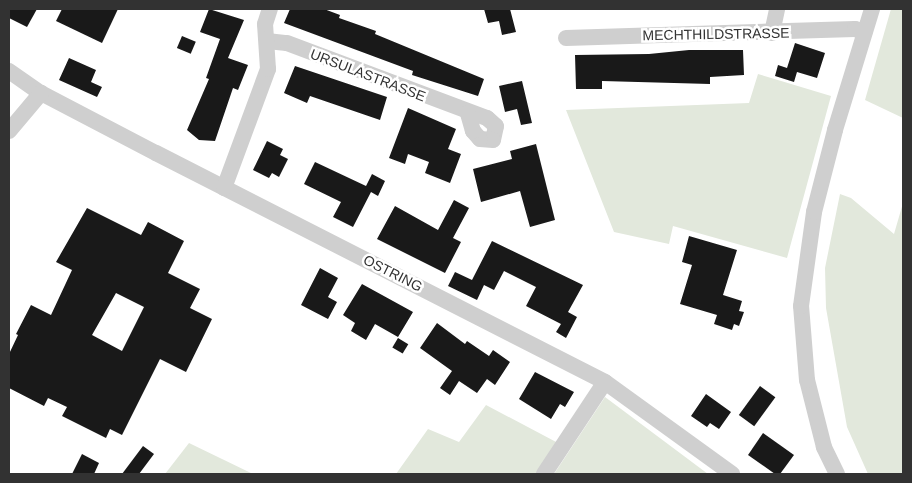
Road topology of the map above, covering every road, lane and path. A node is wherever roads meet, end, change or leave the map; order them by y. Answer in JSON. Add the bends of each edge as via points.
{"nodes":[{"id":1,"x":270,"y":9,"type":"edge"},
{"id":2,"x":777,"y":9,"type":"edge"},
{"id":3,"x":872,"y":9,"type":"edge"},
{"id":4,"x":865,"y":32,"type":"junction"},
{"id":5,"x":772,"y":34,"type":"junction"},
{"id":6,"x":566,"y":38,"type":"dead end"},
{"id":7,"x":267,"y":41,"type":"junction"},
{"id":8,"x":9,"y":71,"type":"edge"},
{"id":9,"x":41,"y":93,"type":"junction"},
{"id":10,"x":468,"y":113,"type":"dead end"},
{"id":11,"x":9,"y":131,"type":"edge"},
{"id":12,"x":224,"y":188,"type":"junction"},
{"id":13,"x":604,"y":382,"type":"junction"},
{"id":14,"x":544,"y":474,"type":"edge"},
{"id":15,"x":732,"y":474,"type":"edge"},
{"id":16,"x":837,"y":474,"type":"edge"}],
"edges":[{"from":1,"to":7,"type":"street","via":[[265,24]]},
{"from":2,"to":5,"type":"street"},
{"from":3,"to":4,"type":"street"},
{"from":4,"to":5,"type":"street","name":"MECHTHILDSTRASSE","via":[[855,29]]},
{"from":4,"to":16,"type":"street","via":[[814,212],[802,306],[807,380],[824,446]]},
{"from":5,"to":6,"type":"street","name":"MECHTHILDSTRASSE"},
{"from":7,"to":10,"type":"street","name":"URSULASTRASSE","via":[[287,43]]},
{"from":7,"to":12,"type":"street","via":[[268,69]]},
{"from":8,"to":9,"type":"street","name":"OSTRING"},
{"from":9,"to":11,"type":"street"},
{"from":9,"to":12,"type":"street","name":"OSTRING"},
{"from":12,"to":13,"type":"street","name":"OSTRING"},
{"from":13,"to":14,"type":"street"},
{"from":13,"to":15,"type":"street","name":"OSTRING"}]}
